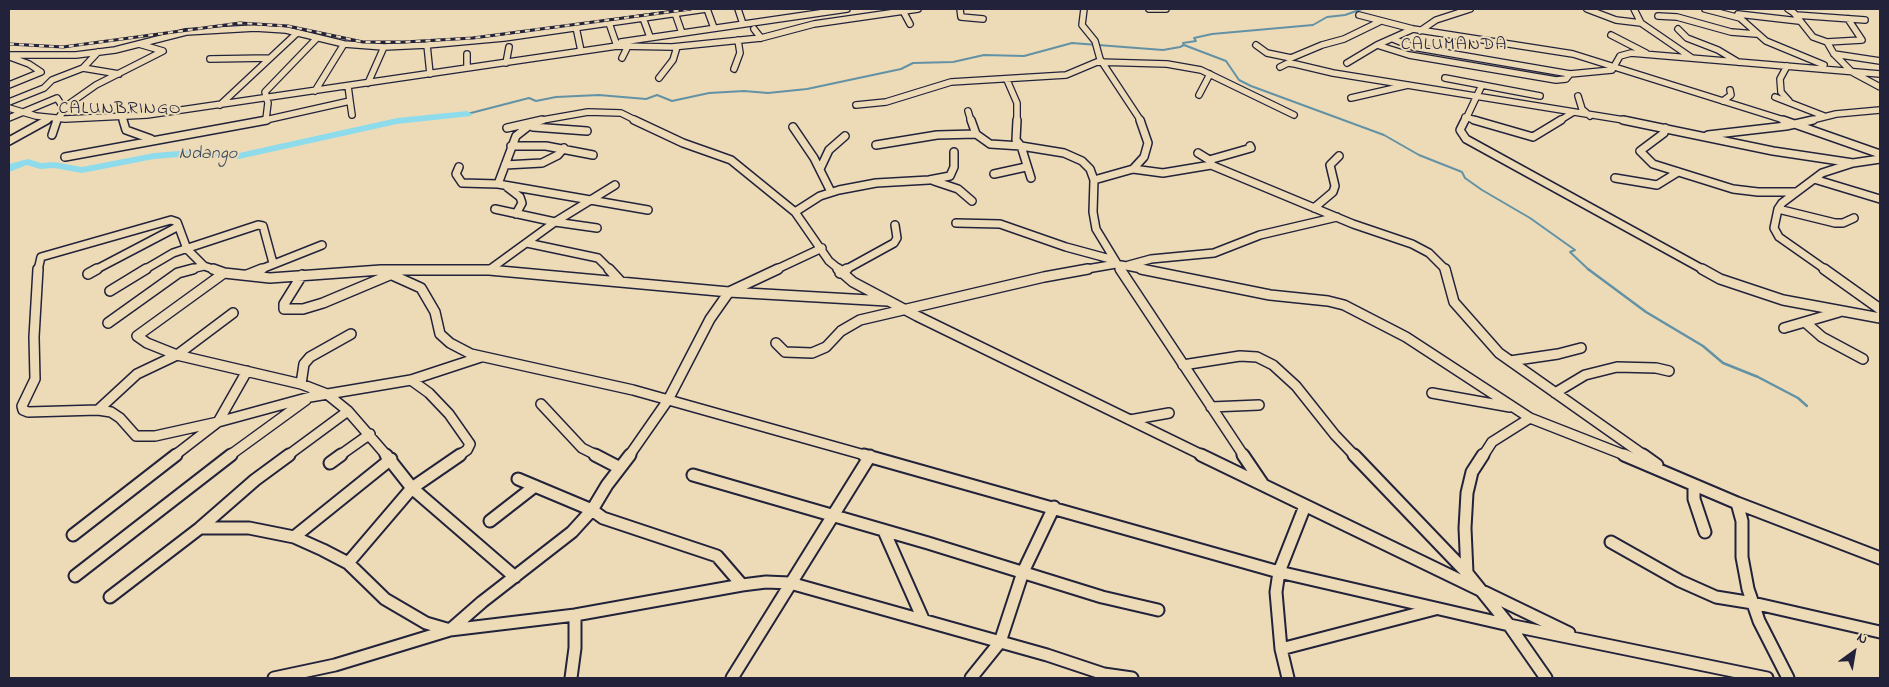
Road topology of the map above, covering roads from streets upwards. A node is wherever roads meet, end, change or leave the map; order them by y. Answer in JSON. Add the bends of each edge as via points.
{"nodes":[{"id":1,"x":706,"y":9,"type":"edge"},
{"id":2,"x":738,"y":9,"type":"edge"},
{"id":3,"x":847,"y":9,"type":"edge"},
{"id":4,"x":918,"y":9,"type":"edge"},
{"id":5,"x":960,"y":9,"type":"edge"},
{"id":6,"x":1084,"y":9,"type":"edge"},
{"id":7,"x":1149,"y":9,"type":"edge"},
{"id":8,"x":1166,"y":9,"type":"edge"},
{"id":9,"x":1470,"y":9,"type":"edge"},
{"id":10,"x":1587,"y":9,"type":"edge"},
{"id":11,"x":1634,"y":9,"type":"edge"},
{"id":12,"x":1704,"y":9,"type":"edge"},
{"id":13,"x":1788,"y":9,"type":"edge"},
{"id":14,"x":834,"y":10,"type":"edge"},
{"id":15,"x":903,"y":11,"type":"junction"},
{"id":16,"x":675,"y":13,"type":"junction"},
{"id":17,"x":1738,"y":14,"type":"edge"},
{"id":18,"x":1359,"y":15,"type":"dead end"},
{"id":19,"x":1658,"y":16,"type":"dead end"},
{"id":20,"x":643,"y":18,"type":"junction"},
{"id":21,"x":1797,"y":18,"type":"junction"},
{"id":22,"x":983,"y":19,"type":"dead end"},
{"id":23,"x":1848,"y":19,"type":"junction"},
{"id":24,"x":1865,"y":20,"type":"dead end"},
{"id":25,"x":1379,"y":22,"type":"junction"},
{"id":26,"x":609,"y":23,"type":"junction"},
{"id":27,"x":1641,"y":23,"type":"junction"},
{"id":28,"x":743,"y":24,"type":"junction"},
{"id":29,"x":910,"y":24,"type":"dead end"},
{"id":30,"x":576,"y":27,"type":"junction"},
{"id":31,"x":714,"y":28,"type":"junction"},
{"id":32,"x":754,"y":29,"type":"dead end"},
{"id":33,"x":1413,"y":29,"type":"junction"},
{"id":34,"x":1678,"y":29,"type":"dead end"},
{"id":35,"x":1420,"y":30,"type":"junction"},
{"id":36,"x":297,"y":33,"type":"junction"},
{"id":37,"x":682,"y":33,"type":"junction"},
{"id":38,"x":1756,"y":34,"type":"junction"},
{"id":39,"x":1611,"y":35,"type":"dead end"},
{"id":40,"x":650,"y":37,"type":"junction"},
{"id":41,"x":317,"y":38,"type":"junction"},
{"id":42,"x":761,"y":38,"type":"junction"},
{"id":43,"x":1687,"y":38,"type":"junction"},
{"id":44,"x":1393,"y":39,"type":"junction"},
{"id":45,"x":738,"y":40,"type":"junction"},
{"id":46,"x":1827,"y":42,"type":"junction"},
{"id":47,"x":1673,"y":43,"type":"junction"},
{"id":48,"x":139,"y":44,"type":"junction"},
{"id":49,"x":344,"y":44,"type":"junction"},
{"id":50,"x":617,"y":44,"type":"junction"},
{"id":51,"x":1096,"y":44,"type":"joint"},
{"id":52,"x":428,"y":45,"type":"junction"},
{"id":53,"x":1256,"y":45,"type":"dead end"},
{"id":54,"x":1378,"y":45,"type":"junction"},
{"id":55,"x":628,"y":46,"type":"junction"},
{"id":56,"x":384,"y":47,"type":"junction"},
{"id":57,"x":509,"y":47,"type":"dead end"},
{"id":58,"x":677,"y":47,"type":"junction"},
{"id":59,"x":581,"y":51,"type":"junction"},
{"id":60,"x":98,"y":52,"type":"junction"},
{"id":61,"x":467,"y":54,"type":"dead end"},
{"id":62,"x":1649,"y":54,"type":"junction"},
{"id":63,"x":1834,"y":54,"type":"junction"},
{"id":64,"x":9,"y":56,"type":"edge"},
{"id":65,"x":270,"y":58,"type":"junction"},
{"id":66,"x":622,"y":58,"type":"dead end"},
{"id":67,"x":1692,"y":58,"type":"junction"},
{"id":68,"x":210,"y":59,"type":"dead end"},
{"id":69,"x":1291,"y":60,"type":"junction"},
{"id":70,"x":1880,"y":60,"type":"edge"},
{"id":71,"x":1739,"y":62,"type":"junction"},
{"id":72,"x":506,"y":63,"type":"junction"},
{"id":73,"x":1103,"y":63,"type":"junction"},
{"id":74,"x":1347,"y":63,"type":"dead end"},
{"id":75,"x":1616,"y":66,"type":"junction"},
{"id":76,"x":1787,"y":66,"type":"junction"},
{"id":77,"x":1280,"y":67,"type":"dead end"},
{"id":78,"x":83,"y":68,"type":"junction"},
{"id":79,"x":467,"y":68,"type":"junction"},
{"id":80,"x":734,"y":69,"type":"dead end"},
{"id":81,"x":1839,"y":70,"type":"junction"},
{"id":82,"x":1852,"y":72,"type":"junction"},
{"id":83,"x":120,"y":74,"type":"junction"},
{"id":84,"x":430,"y":74,"type":"junction"},
{"id":85,"x":1210,"y":74,"type":"junction"},
{"id":86,"x":1570,"y":74,"type":"junction"},
{"id":87,"x":1880,"y":74,"type":"edge"},
{"id":88,"x":659,"y":78,"type":"dead end"},
{"id":89,"x":1445,"y":78,"type":"dead end"},
{"id":90,"x":1007,"y":80,"type":"junction"},
{"id":91,"x":368,"y":83,"type":"junction"},
{"id":92,"x":1411,"y":84,"type":"junction"},
{"id":93,"x":9,"y":85,"type":"edge"},
{"id":94,"x":1482,"y":85,"type":"junction"},
{"id":95,"x":348,"y":86,"type":"junction"},
{"id":96,"x":1880,"y":87,"type":"edge"},
{"id":97,"x":1730,"y":90,"type":"dead end"},
{"id":98,"x":315,"y":91,"type":"junction"},
{"id":99,"x":1199,"y":95,"type":"dead end"},
{"id":100,"x":1476,"y":96,"type":"junction"},
{"id":101,"x":1540,"y":96,"type":"dead end"},
{"id":102,"x":1578,"y":96,"type":"dead end"},
{"id":103,"x":1776,"y":97,"type":"dead end"},
{"id":104,"x":265,"y":98,"type":"junction"},
{"id":105,"x":1351,"y":98,"type":"dead end"},
{"id":106,"x":350,"y":101,"type":"junction"},
{"id":107,"x":1723,"y":101,"type":"junction"},
{"id":108,"x":9,"y":102,"type":"edge"},
{"id":109,"x":1790,"y":103,"type":"junction"},
{"id":110,"x":220,"y":105,"type":"junction"},
{"id":111,"x":856,"y":105,"type":"dead end"},
{"id":112,"x":9,"y":108,"type":"edge"},
{"id":113,"x":64,"y":109,"type":"junction"},
{"id":114,"x":1880,"y":110,"type":"edge"},
{"id":115,"x":968,"y":111,"type":"dead end"},
{"id":116,"x":23,"y":112,"type":"junction"},
{"id":117,"x":1572,"y":113,"type":"junction"},
{"id":118,"x":352,"y":115,"type":"dead end"},
{"id":119,"x":1294,"y":115,"type":"dead end"},
{"id":120,"x":1590,"y":116,"type":"junction"},
{"id":121,"x":1824,"y":116,"type":"junction"},
{"id":122,"x":1465,"y":117,"type":"junction"},
{"id":123,"x":9,"y":118,"type":"edge"},
{"id":124,"x":54,"y":118,"type":"junction"},
{"id":125,"x":123,"y":118,"type":"junction"},
{"id":126,"x":266,"y":119,"type":"junction"},
{"id":127,"x":1795,"y":124,"type":"junction"},
{"id":128,"x":530,"y":125,"type":"junction"},
{"id":129,"x":794,"y":127,"type":"dead end"},
{"id":130,"x":507,"y":128,"type":"dead end"},
{"id":131,"x":1665,"y":128,"type":"junction"},
{"id":132,"x":587,"y":132,"type":"dead end"},
{"id":133,"x":976,"y":134,"type":"junction"},
{"id":134,"x":52,"y":135,"type":"dead end"},
{"id":135,"x":845,"y":136,"type":"dead end"},
{"id":136,"x":1699,"y":136,"type":"junction"},
{"id":137,"x":155,"y":140,"type":"junction"},
{"id":138,"x":9,"y":141,"type":"edge"},
{"id":139,"x":876,"y":145,"type":"dead end"},
{"id":140,"x":511,"y":146,"type":"junction"},
{"id":141,"x":1021,"y":146,"type":"junction"},
{"id":142,"x":1250,"y":146,"type":"dead end"},
{"id":143,"x":564,"y":148,"type":"junction"},
{"id":144,"x":954,"y":152,"type":"dead end"},
{"id":145,"x":1198,"y":153,"type":"dead end"},
{"id":146,"x":1880,"y":154,"type":"edge"},
{"id":147,"x":593,"y":155,"type":"dead end"},
{"id":148,"x":1339,"y":156,"type":"dead end"},
{"id":149,"x":64,"y":157,"type":"dead end"},
{"id":150,"x":1880,"y":159,"type":"edge"},
{"id":151,"x":1210,"y":162,"type":"junction"},
{"id":152,"x":1853,"y":163,"type":"junction"},
{"id":153,"x":505,"y":165,"type":"junction"},
{"id":154,"x":1026,"y":167,"type":"junction"},
{"id":155,"x":459,"y":168,"type":"dead end"},
{"id":156,"x":820,"y":169,"type":"junction"},
{"id":157,"x":1133,"y":169,"type":"junction"},
{"id":158,"x":1678,"y":172,"type":"junction"},
{"id":159,"x":994,"y":174,"type":"dead end"},
{"id":160,"x":1031,"y":178,"type":"dead end"},
{"id":161,"x":1614,"y":178,"type":"dead end"},
{"id":162,"x":1814,"y":179,"type":"junction"},
{"id":163,"x":929,"y":180,"type":"junction"},
{"id":164,"x":1094,"y":180,"type":"junction"},
{"id":165,"x":501,"y":184,"type":"junction"},
{"id":166,"x":616,"y":184,"type":"dead end"},
{"id":167,"x":832,"y":192,"type":"junction"},
{"id":168,"x":1795,"y":192,"type":"junction"},
{"id":169,"x":1880,"y":198,"type":"edge"},
{"id":170,"x":972,"y":201,"type":"dead end"},
{"id":171,"x":589,"y":202,"type":"junction"},
{"id":172,"x":1314,"y":208,"type":"junction"},
{"id":173,"x":495,"y":209,"type":"dead end"},
{"id":174,"x":1778,"y":209,"type":"junction"},
{"id":175,"x":648,"y":210,"type":"dead end"},
{"id":176,"x":796,"y":212,"type":"junction"},
{"id":177,"x":516,"y":214,"type":"junction"},
{"id":178,"x":1337,"y":217,"type":"junction"},
{"id":179,"x":1854,"y":218,"type":"dead end"},
{"id":180,"x":555,"y":222,"type":"junction"},
{"id":181,"x":956,"y":223,"type":"dead end"},
{"id":182,"x":896,"y":225,"type":"dead end"},
{"id":183,"x":178,"y":227,"type":"junction"},
{"id":184,"x":598,"y":228,"type":"dead end"},
{"id":185,"x":527,"y":243,"type":"junction"},
{"id":186,"x":322,"y":245,"type":"dead end"},
{"id":187,"x":822,"y":248,"type":"junction"},
{"id":188,"x":187,"y":249,"type":"junction"},
{"id":189,"x":273,"y":263,"type":"junction"},
{"id":190,"x":1119,"y":263,"type":"junction"},
{"id":191,"x":204,"y":266,"type":"junction"},
{"id":192,"x":381,"y":270,"type":"junction"},
{"id":193,"x":488,"y":270,"type":"junction"},
{"id":194,"x":224,"y":273,"type":"junction"},
{"id":195,"x":840,"y":273,"type":"junction"},
{"id":196,"x":88,"y":274,"type":"dead end"},
{"id":197,"x":392,"y":274,"type":"junction"},
{"id":198,"x":302,"y":275,"type":"junction"},
{"id":199,"x":245,"y":276,"type":"junction"},
{"id":200,"x":621,"y":282,"type":"junction"},
{"id":201,"x":110,"y":291,"type":"dead end"},
{"id":202,"x":729,"y":292,"type":"junction"},
{"id":203,"x":887,"y":301,"type":"junction"},
{"id":204,"x":903,"y":309,"type":"junction"},
{"id":205,"x":1880,"y":309,"type":"edge"},
{"id":206,"x":1839,"y":312,"type":"junction"},
{"id":207,"x":233,"y":314,"type":"dead end"},
{"id":208,"x":1880,"y":318,"type":"edge"},
{"id":209,"x":108,"y":323,"type":"dead end"},
{"id":210,"x":1806,"y":323,"type":"junction"},
{"id":211,"x":1784,"y":328,"type":"dead end"},
{"id":212,"x":351,"y":334,"type":"dead end"},
{"id":213,"x":776,"y":343,"type":"dead end"},
{"id":214,"x":1580,"y":348,"type":"dead end"},
{"id":215,"x":177,"y":355,"type":"junction"},
{"id":216,"x":481,"y":356,"type":"junction"},
{"id":217,"x":1863,"y":358,"type":"dead end"},
{"id":218,"x":1510,"y":361,"type":"junction"},
{"id":219,"x":1183,"y":365,"type":"junction"},
{"id":220,"x":247,"y":371,"type":"junction"},
{"id":221,"x":1669,"y":371,"type":"dead end"},
{"id":222,"x":411,"y":380,"type":"junction"},
{"id":223,"x":301,"y":384,"type":"junction"},
{"id":224,"x":1432,"y":393,"type":"dead end"},
{"id":225,"x":1555,"y":393,"type":"junction"},
{"id":226,"x":327,"y":394,"type":"junction"},
{"id":227,"x":310,"y":397,"type":"junction"},
{"id":228,"x":668,"y":400,"type":"junction"},
{"id":229,"x":541,"y":404,"type":"dead end"},
{"id":230,"x":1259,"y":405,"type":"dead end"},
{"id":231,"x":1211,"y":407,"type":"junction"},
{"id":232,"x":1516,"y":408,"type":"junction"},
{"id":233,"x":98,"y":410,"type":"junction"},
{"id":234,"x":348,"y":411,"type":"junction"},
{"id":235,"x":1170,"y":413,"type":"dead end"},
{"id":236,"x":1530,"y":418,"type":"junction"},
{"id":237,"x":1130,"y":420,"type":"junction"},
{"id":238,"x":218,"y":422,"type":"junction"},
{"id":239,"x":370,"y":434,"type":"junction"},
{"id":240,"x":870,"y":456,"type":"junction"},
{"id":241,"x":391,"y":459,"type":"junction"},
{"id":242,"x":330,"y":464,"type":"dead end"},
{"id":243,"x":620,"y":468,"type":"junction"},
{"id":244,"x":1667,"y":472,"type":"junction"},
{"id":245,"x":693,"y":475,"type":"dead end"},
{"id":246,"x":518,"y":479,"type":"dead end"},
{"id":247,"x":1263,"y":485,"type":"junction"},
{"id":248,"x":1694,"y":485,"type":"junction"},
{"id":249,"x":535,"y":486,"type":"junction"},
{"id":250,"x":412,"y":488,"type":"junction"},
{"id":251,"x":1737,"y":504,"type":"junction"},
{"id":252,"x":1305,"y":506,"type":"junction"},
{"id":253,"x":1054,"y":507,"type":"junction"},
{"id":254,"x":592,"y":510,"type":"junction"},
{"id":255,"x":832,"y":516,"type":"junction"},
{"id":256,"x":490,"y":521,"type":"dead end"},
{"id":257,"x":200,"y":528,"type":"junction"},
{"id":258,"x":884,"y":530,"type":"junction"},
{"id":259,"x":1705,"y":532,"type":"dead end"},
{"id":260,"x":73,"y":535,"type":"dead end"},
{"id":261,"x":294,"y":537,"type":"junction"},
{"id":262,"x":1611,"y":542,"type":"dead end"},
{"id":263,"x":1880,"y":558,"type":"edge"},
{"id":264,"x":348,"y":562,"type":"junction"},
{"id":265,"x":1023,"y":572,"type":"junction"},
{"id":266,"x":1279,"y":572,"type":"junction"},
{"id":267,"x":1467,"y":573,"type":"junction"},
{"id":268,"x":75,"y":576,"type":"dead end"},
{"id":269,"x":515,"y":577,"type":"junction"},
{"id":270,"x":790,"y":583,"type":"junction"},
{"id":271,"x":742,"y":585,"type":"junction"},
{"id":272,"x":1483,"y":593,"type":"junction"},
{"id":273,"x":110,"y":597,"type":"dead end"},
{"id":274,"x":1753,"y":603,"type":"junction"},
{"id":275,"x":1438,"y":608,"type":"junction"},
{"id":276,"x":1158,"y":610,"type":"dead end"},
{"id":277,"x":575,"y":615,"type":"junction"},
{"id":278,"x":923,"y":619,"type":"junction"},
{"id":279,"x":1509,"y":625,"type":"junction"},
{"id":280,"x":450,"y":630,"type":"junction"},
{"id":281,"x":1880,"y":632,"type":"edge"},
{"id":282,"x":1585,"y":640,"type":"junction"},
{"id":283,"x":1000,"y":642,"type":"junction"},
{"id":284,"x":1281,"y":649,"type":"junction"},
{"id":285,"x":274,"y":678,"type":"edge"},
{"id":286,"x":571,"y":678,"type":"edge"},
{"id":287,"x":732,"y":678,"type":"edge"},
{"id":288,"x":970,"y":678,"type":"edge"},
{"id":289,"x":1132,"y":678,"type":"edge"},
{"id":290,"x":1288,"y":678,"type":"edge"},
{"id":291,"x":1542,"y":678,"type":"edge"},
{"id":292,"x":1767,"y":678,"type":"edge"},
{"id":293,"x":1788,"y":678,"type":"edge"}],
"edges":[{"from":1,"to":16,"type":"street"},
{"from":1,"to":31,"type":"street"},
{"from":2,"to":28,"type":"street"},
{"from":3,"to":14,"type":"street"},
{"from":4,"to":15,"type":"street"},
{"from":5,"to":22,"type":"street","via":[[962,17]]},
{"from":6,"to":51,"type":"street","via":[[1082,25]]},
{"from":7,"to":8,"type":"street"},
{"from":9,"to":35,"type":"street","via":[[1436,20]]},
{"from":10,"to":27,"type":"street","via":[[1616,20]]},
{"from":11,"to":27,"type":"street"},
{"from":12,"to":17,"type":"street"},
{"from":13,"to":21,"type":"street"},
{"from":14,"to":28,"type":"street","via":[[776,16]]},
{"from":15,"to":29,"type":"street"},
{"from":15,"to":42,"type":"street","via":[[814,24]]},
{"from":16,"to":20,"type":"street"},
{"from":16,"to":37,"type":"street"},
{"from":17,"to":21,"type":"street"},
{"from":17,"to":38,"type":"street"},
{"from":18,"to":25,"type":"street"},
{"from":19,"to":38,"type":"street","via":[[1677,16],[1731,32]]},
{"from":20,"to":26,"type":"street"},
{"from":20,"to":40,"type":"street"},
{"from":21,"to":23,"type":"street"},
{"from":21,"to":46,"type":"street","via":[[1813,37]]},
{"from":23,"to":24,"type":"street"},
{"from":23,"to":46,"type":"street","via":[[1862,40]]},
{"from":25,"to":33,"type":"street"},
{"from":25,"to":69,"type":"street","via":[[1344,40],[1322,45]]},
{"from":26,"to":30,"type":"street"},
{"from":26,"to":50,"type":"street"},
{"from":27,"to":47,"type":"street"},
{"from":28,"to":31,"type":"street"},
{"from":30,"to":52,"type":"street"},
{"from":30,"to":59,"type":"street"},
{"from":31,"to":37,"type":"street"},
{"from":32,"to":42,"type":"street"},
{"from":33,"to":35,"type":"street"},
{"from":33,"to":44,"type":"street"},
{"from":34,"to":43,"type":"street"},
{"from":35,"to":75,"type":"street","via":[[1573,54]]},
{"from":36,"to":41,"type":"street"},
{"from":36,"to":48,"type":"street","via":[[255,28],[201,30]]},
{"from":36,"to":65,"type":"street"},
{"from":37,"to":40,"type":"street"},
{"from":38,"to":81,"type":"street","via":[[1775,46]]},
{"from":39,"to":62,"type":"street"},
{"from":40,"to":50,"type":"street"},
{"from":41,"to":49,"type":"street"},
{"from":41,"to":104,"type":"street","via":[[271,84]]},
{"from":42,"to":45,"type":"street"},
{"from":43,"to":47,"type":"street"},
{"from":43,"to":71,"type":"street"},
{"from":44,"to":54,"type":"street"},
{"from":44,"to":86,"type":"street","via":[[1414,46]]},
{"from":45,"to":58,"type":"street"},
{"from":45,"to":80,"type":"street","via":[[740,50]]},
{"from":46,"to":63,"type":"street"},
{"from":47,"to":67,"type":"street"},
{"from":48,"to":60,"type":"street"},
{"from":48,"to":83,"type":"street","via":[[163,51]]},
{"from":49,"to":56,"type":"street"},
{"from":49,"to":98,"type":"street"},
{"from":50,"to":55,"type":"street"},
{"from":50,"to":59,"type":"street"},
{"from":51,"to":73,"type":"street"},
{"from":52,"to":56,"type":"street"},
{"from":52,"to":84,"type":"street"},
{"from":53,"to":69,"type":"street"},
{"from":54,"to":74,"type":"street"},
{"from":54,"to":86,"type":"street","via":[[1409,55],[1556,80],[1566,79]]},
{"from":55,"to":58,"type":"street"},
{"from":55,"to":66,"type":"street"},
{"from":56,"to":91,"type":"street"},
{"from":57,"to":72,"type":"street"},
{"from":58,"to":88,"type":"street","via":[[673,60]]},
{"from":59,"to":72,"type":"street"},
{"from":60,"to":64,"type":"street"},
{"from":60,"to":78,"type":"street"},
{"from":61,"to":79,"type":"street"},
{"from":62,"to":67,"type":"street"},
{"from":62,"to":75,"type":"street","via":[[1622,54]]},
{"from":63,"to":70,"type":"street"},
{"from":63,"to":82,"type":"street"},
{"from":64,"to":93,"type":"street","via":[[41,72]]},
{"from":65,"to":68,"type":"street"},
{"from":65,"to":110,"type":"street"},
{"from":67,"to":71,"type":"street"},
{"from":69,"to":77,"type":"street"},
{"from":69,"to":92,"type":"street","via":[[1334,73]]},
{"from":71,"to":76,"type":"street"},
{"from":72,"to":79,"type":"street"},
{"from":73,"to":85,"type":"street","via":[[1166,64]]},
{"from":73,"to":90,"type":"street","via":[[1091,63],[1066,74]]},
{"from":73,"to":157,"type":"street","via":[[1128,96],[1145,129],[1147,150]]},
{"from":75,"to":86,"type":"street","via":[[1607,72]]},
{"from":75,"to":107,"type":"street"},
{"from":76,"to":81,"type":"street"},
{"from":76,"to":109,"type":"street","via":[[1780,86]]},
{"from":78,"to":83,"type":"street"},
{"from":78,"to":108,"type":"street"},
{"from":79,"to":84,"type":"street"},
{"from":81,"to":82,"type":"street"},
{"from":82,"to":87,"type":"street"},
{"from":82,"to":96,"type":"street"},
{"from":83,"to":113,"type":"street","via":[[96,86]]},
{"from":84,"to":91,"type":"street"},
{"from":85,"to":99,"type":"street"},
{"from":85,"to":119,"type":"street"},
{"from":89,"to":94,"type":"street"},
{"from":90,"to":111,"type":"street","via":[[951,82],[886,102]]},
{"from":90,"to":141,"type":"street","via":[[1017,103],[1016,140]]},
{"from":91,"to":95,"type":"street"},
{"from":92,"to":100,"type":"street"},
{"from":92,"to":105,"type":"street"},
{"from":94,"to":100,"type":"street"},
{"from":94,"to":101,"type":"street"},
{"from":95,"to":98,"type":"street"},
{"from":95,"to":106,"type":"street"},
{"from":97,"to":107,"type":"street","via":[[1731,95]]},
{"from":98,"to":104,"type":"street"},
{"from":100,"to":117,"type":"street"},
{"from":100,"to":122,"type":"street"},
{"from":102,"to":120,"type":"street","via":[[1582,109]]},
{"from":103,"to":109,"type":"street"},
{"from":104,"to":110,"type":"street"},
{"from":104,"to":126,"type":"street","via":[[268,103]]},
{"from":106,"to":118,"type":"street"},
{"from":106,"to":126,"type":"street"},
{"from":107,"to":127,"type":"street"},
{"from":109,"to":121,"type":"street"},
{"from":110,"to":125,"type":"street"},
{"from":112,"to":116,"type":"street"},
{"from":113,"to":116,"type":"street","via":[[57,98]]},
{"from":113,"to":124,"type":"street"},
{"from":114,"to":121,"type":"street"},
{"from":115,"to":133,"type":"street"},
{"from":116,"to":123,"type":"street"},
{"from":116,"to":124,"type":"street"},
{"from":117,"to":120,"type":"street"},
{"from":117,"to":122,"type":"street","via":[[1533,137]]},
{"from":120,"to":131,"type":"street"},
{"from":121,"to":127,"type":"street"},
{"from":122,"to":206,"type":"street","via":[[1460,130],[1466,139],[1692,265],[1745,289]]},
{"from":124,"to":125,"type":"street"},
{"from":124,"to":134,"type":"street"},
{"from":124,"to":138,"type":"street"},
{"from":125,"to":137,"type":"street","via":[[126,130]]},
{"from":126,"to":137,"type":"street"},
{"from":127,"to":136,"type":"street"},
{"from":127,"to":146,"type":"street"},
{"from":128,"to":130,"type":"street"},
{"from":128,"to":132,"type":"street"},
{"from":128,"to":140,"type":"street","via":[[516,136]]},
{"from":128,"to":176,"type":"street","via":[[561,115],[621,113],[672,138],[732,160]]},
{"from":129,"to":156,"type":"street"},
{"from":131,"to":136,"type":"street"},
{"from":131,"to":158,"type":"street","via":[[1664,133],[1640,151],[1653,164]]},
{"from":133,"to":139,"type":"street"},
{"from":133,"to":141,"type":"street","via":[[990,144]]},
{"from":135,"to":156,"type":"street","via":[[829,150]]},
{"from":136,"to":152,"type":"street"},
{"from":137,"to":149,"type":"street"},
{"from":140,"to":143,"type":"street"},
{"from":140,"to":153,"type":"street"},
{"from":141,"to":154,"type":"street"},
{"from":141,"to":164,"type":"street","via":[[1064,153],[1082,161]]},
{"from":142,"to":151,"type":"street"},
{"from":143,"to":147,"type":"street"},
{"from":143,"to":153,"type":"street","via":[[542,163]]},
{"from":144,"to":163,"type":"street","via":[[953,173]]},
{"from":145,"to":151,"type":"street"},
{"from":148,"to":172,"type":"street","via":[[1330,165],[1335,186],[1333,192]]},
{"from":150,"to":152,"type":"street"},
{"from":151,"to":157,"type":"street","via":[[1163,172]]},
{"from":151,"to":172,"type":"street"},
{"from":152,"to":162,"type":"street","via":[[1822,173]]},
{"from":153,"to":165,"type":"street"},
{"from":154,"to":159,"type":"street"},
{"from":154,"to":160,"type":"street"},
{"from":155,"to":165,"type":"street","via":[[456,174],[462,183]]},
{"from":156,"to":167,"type":"street"},
{"from":157,"to":164,"type":"street"},
{"from":158,"to":161,"type":"street","via":[[1657,185]]},
{"from":158,"to":168,"type":"street","via":[[1745,191]]},
{"from":162,"to":168,"type":"street"},
{"from":162,"to":169,"type":"street"},
{"from":163,"to":167,"type":"street","via":[[876,183]]},
{"from":163,"to":170,"type":"street","via":[[958,188]]},
{"from":164,"to":190,"type":"street","via":[[1096,229]]},
{"from":165,"to":171,"type":"street"},
{"from":165,"to":177,"type":"street","via":[[520,198],[522,203]]},
{"from":166,"to":171,"type":"street"},
{"from":167,"to":176,"type":"street"},
{"from":168,"to":174,"type":"street"},
{"from":171,"to":175,"type":"street"},
{"from":171,"to":180,"type":"street"},
{"from":172,"to":178,"type":"street"},
{"from":173,"to":177,"type":"street"},
{"from":174,"to":179,"type":"street","via":[[1835,223]]},
{"from":174,"to":205,"type":"street","via":[[1774,228],[1779,237]]},
{"from":176,"to":187,"type":"street"},
{"from":177,"to":180,"type":"street"},
{"from":178,"to":190,"type":"street","via":[[1260,235],[1214,253]]},
{"from":178,"to":218,"type":"street","via":[[1412,244],[1441,263],[1446,270],[1454,302],[1479,333]]},
{"from":180,"to":184,"type":"street"},
{"from":180,"to":185,"type":"street"},
{"from":181,"to":190,"type":"street","via":[[1000,224]]},
{"from":182,"to":195,"type":"street","via":[[894,243]]},
{"from":183,"to":188,"type":"street"},
{"from":183,"to":196,"type":"street"},
{"from":183,"to":233,"type":"street","via":[[177,222],[162,221],[41,257],[34,337],[35,379],[22,406],[28,412]]},
{"from":185,"to":193,"type":"street"},
{"from":185,"to":200,"type":"street","via":[[598,258]]},
{"from":186,"to":189,"type":"street"},
{"from":187,"to":195,"type":"street"},
{"from":187,"to":202,"type":"street"},
{"from":188,"to":189,"type":"street","via":[[263,226]]},
{"from":188,"to":191,"type":"street"},
{"from":188,"to":201,"type":"street","via":[[159,260]]},
{"from":189,"to":199,"type":"street"},
{"from":190,"to":204,"type":"street"},
{"from":190,"to":219,"type":"street"},
{"from":190,"to":232,"type":"street","via":[[1228,288],[1344,305],[1406,337]]},
{"from":191,"to":194,"type":"street"},
{"from":191,"to":209,"type":"street","via":[[178,273]]},
{"from":192,"to":193,"type":"street"},
{"from":192,"to":197,"type":"street"},
{"from":192,"to":198,"type":"street"},
{"from":193,"to":200,"type":"street"},
{"from":194,"to":199,"type":"street"},
{"from":194,"to":215,"type":"street","via":[[137,336]]},
{"from":195,"to":203,"type":"street"},
{"from":197,"to":198,"type":"street","via":[[323,303],[303,309],[284,308]]},
{"from":197,"to":216,"type":"street","via":[[421,288],[435,312],[440,334],[450,343]]},
{"from":198,"to":199,"type":"street"},
{"from":200,"to":202,"type":"street"},
{"from":202,"to":203,"type":"street"},
{"from":202,"to":228,"type":"street","via":[[710,319]]},
{"from":203,"to":204,"type":"street"},
{"from":204,"to":213,"type":"street","via":[[850,324],[812,354],[785,352]]},
{"from":204,"to":237,"type":"street"},
{"from":206,"to":208,"type":"street"},
{"from":206,"to":210,"type":"street"},
{"from":207,"to":215,"type":"street"},
{"from":210,"to":211,"type":"street"},
{"from":210,"to":217,"type":"street","via":[[1822,337]]},
{"from":212,"to":223,"type":"street","via":[[310,357],[304,364]]},
{"from":214,"to":218,"type":"street"},
{"from":215,"to":220,"type":"street"},
{"from":215,"to":233,"type":"street","via":[[137,374]]},
{"from":216,"to":222,"type":"street"},
{"from":216,"to":228,"type":"street"},
{"from":218,"to":225,"type":"street"},
{"from":219,"to":231,"type":"street"},
{"from":219,"to":267,"type":"street","via":[[1240,356],[1257,357],[1273,365],[1296,386],[1334,435]]},
{"from":220,"to":223,"type":"street"},
{"from":220,"to":238,"type":"street"},
{"from":221,"to":225,"type":"street","via":[[1616,367],[1585,375]]},
{"from":222,"to":226,"type":"street"},
{"from":222,"to":250,"type":"street","via":[[450,414],[470,444],[467,450]]},
{"from":223,"to":226,"type":"street"},
{"from":224,"to":232,"type":"street"},
{"from":225,"to":244,"type":"street"},
{"from":226,"to":227,"type":"street"},
{"from":226,"to":234,"type":"street"},
{"from":227,"to":238,"type":"street"},
{"from":227,"to":268,"type":"street"},
{"from":228,"to":240,"type":"street"},
{"from":228,"to":243,"type":"street"},
{"from":229,"to":243,"type":"street","via":[[582,448]]},
{"from":230,"to":231,"type":"street"},
{"from":231,"to":247,"type":"street"},
{"from":232,"to":236,"type":"street"},
{"from":233,"to":238,"type":"street","via":[[111,412],[120,418],[136,436],[155,436]]},
{"from":234,"to":239,"type":"street"},
{"from":234,"to":257,"type":"street","via":[[255,480]]},
{"from":235,"to":237,"type":"street"},
{"from":236,"to":244,"type":"street"},
{"from":236,"to":267,"type":"street","via":[[1492,442],[1472,472],[1465,528]]},
{"from":237,"to":247,"type":"street"},
{"from":238,"to":260,"type":"street"},
{"from":239,"to":241,"type":"street"},
{"from":239,"to":242,"type":"street"},
{"from":240,"to":253,"type":"street"},
{"from":240,"to":255,"type":"street"},
{"from":241,"to":250,"type":"street"},
{"from":241,"to":261,"type":"street"},
{"from":243,"to":254,"type":"street"},
{"from":244,"to":248,"type":"street"},
{"from":245,"to":255,"type":"street"},
{"from":246,"to":249,"type":"street"},
{"from":247,"to":252,"type":"street"},
{"from":248,"to":251,"type":"street"},
{"from":248,"to":259,"type":"street","via":[[1694,499]]},
{"from":249,"to":254,"type":"street"},
{"from":249,"to":256,"type":"street"},
{"from":250,"to":264,"type":"street"},
{"from":250,"to":269,"type":"street"},
{"from":251,"to":263,"type":"street"},
{"from":251,"to":274,"type":"street","via":[[1742,521],[1742,558]]},
{"from":252,"to":266,"type":"street"},
{"from":252,"to":272,"type":"street"},
{"from":253,"to":265,"type":"street"},
{"from":253,"to":266,"type":"street"},
{"from":254,"to":269,"type":"street","via":[[572,532]]},
{"from":254,"to":271,"type":"street","via":[[603,518],[643,533],[717,556]]},
{"from":255,"to":258,"type":"street"},
{"from":255,"to":270,"type":"street"},
{"from":257,"to":261,"type":"street","via":[[249,528]]},
{"from":257,"to":273,"type":"street"},
{"from":258,"to":265,"type":"street"},
{"from":258,"to":278,"type":"street"},
{"from":261,"to":264,"type":"street"},
{"from":262,"to":274,"type":"street","via":[[1699,591]]},
{"from":264,"to":280,"type":"street","via":[[385,599],[426,623]]},
{"from":265,"to":276,"type":"street","via":[[1102,597]]},
{"from":265,"to":283,"type":"street"},
{"from":266,"to":275,"type":"street"},
{"from":266,"to":284,"type":"street","via":[[1276,592]]},
{"from":267,"to":272,"type":"street"},
{"from":269,"to":280,"type":"street"},
{"from":270,"to":271,"type":"street"},
{"from":270,"to":278,"type":"street"},
{"from":270,"to":287,"type":"street"},
{"from":271,"to":277,"type":"street"},
{"from":272,"to":279,"type":"street"},
{"from":272,"to":282,"type":"street"},
{"from":274,"to":281,"type":"street"},
{"from":274,"to":293,"type":"street"},
{"from":275,"to":279,"type":"street"},
{"from":275,"to":284,"type":"street"},
{"from":277,"to":280,"type":"street"},
{"from":277,"to":286,"type":"street","via":[[576,648]]},
{"from":278,"to":283,"type":"street"},
{"from":279,"to":282,"type":"street"},
{"from":279,"to":291,"type":"street"},
{"from":280,"to":285,"type":"street","via":[[336,665]]},
{"from":282,"to":292,"type":"street"},
{"from":283,"to":288,"type":"street"},
{"from":283,"to":289,"type":"street","via":[[1104,674]]},
{"from":284,"to":290,"type":"street"}]}
